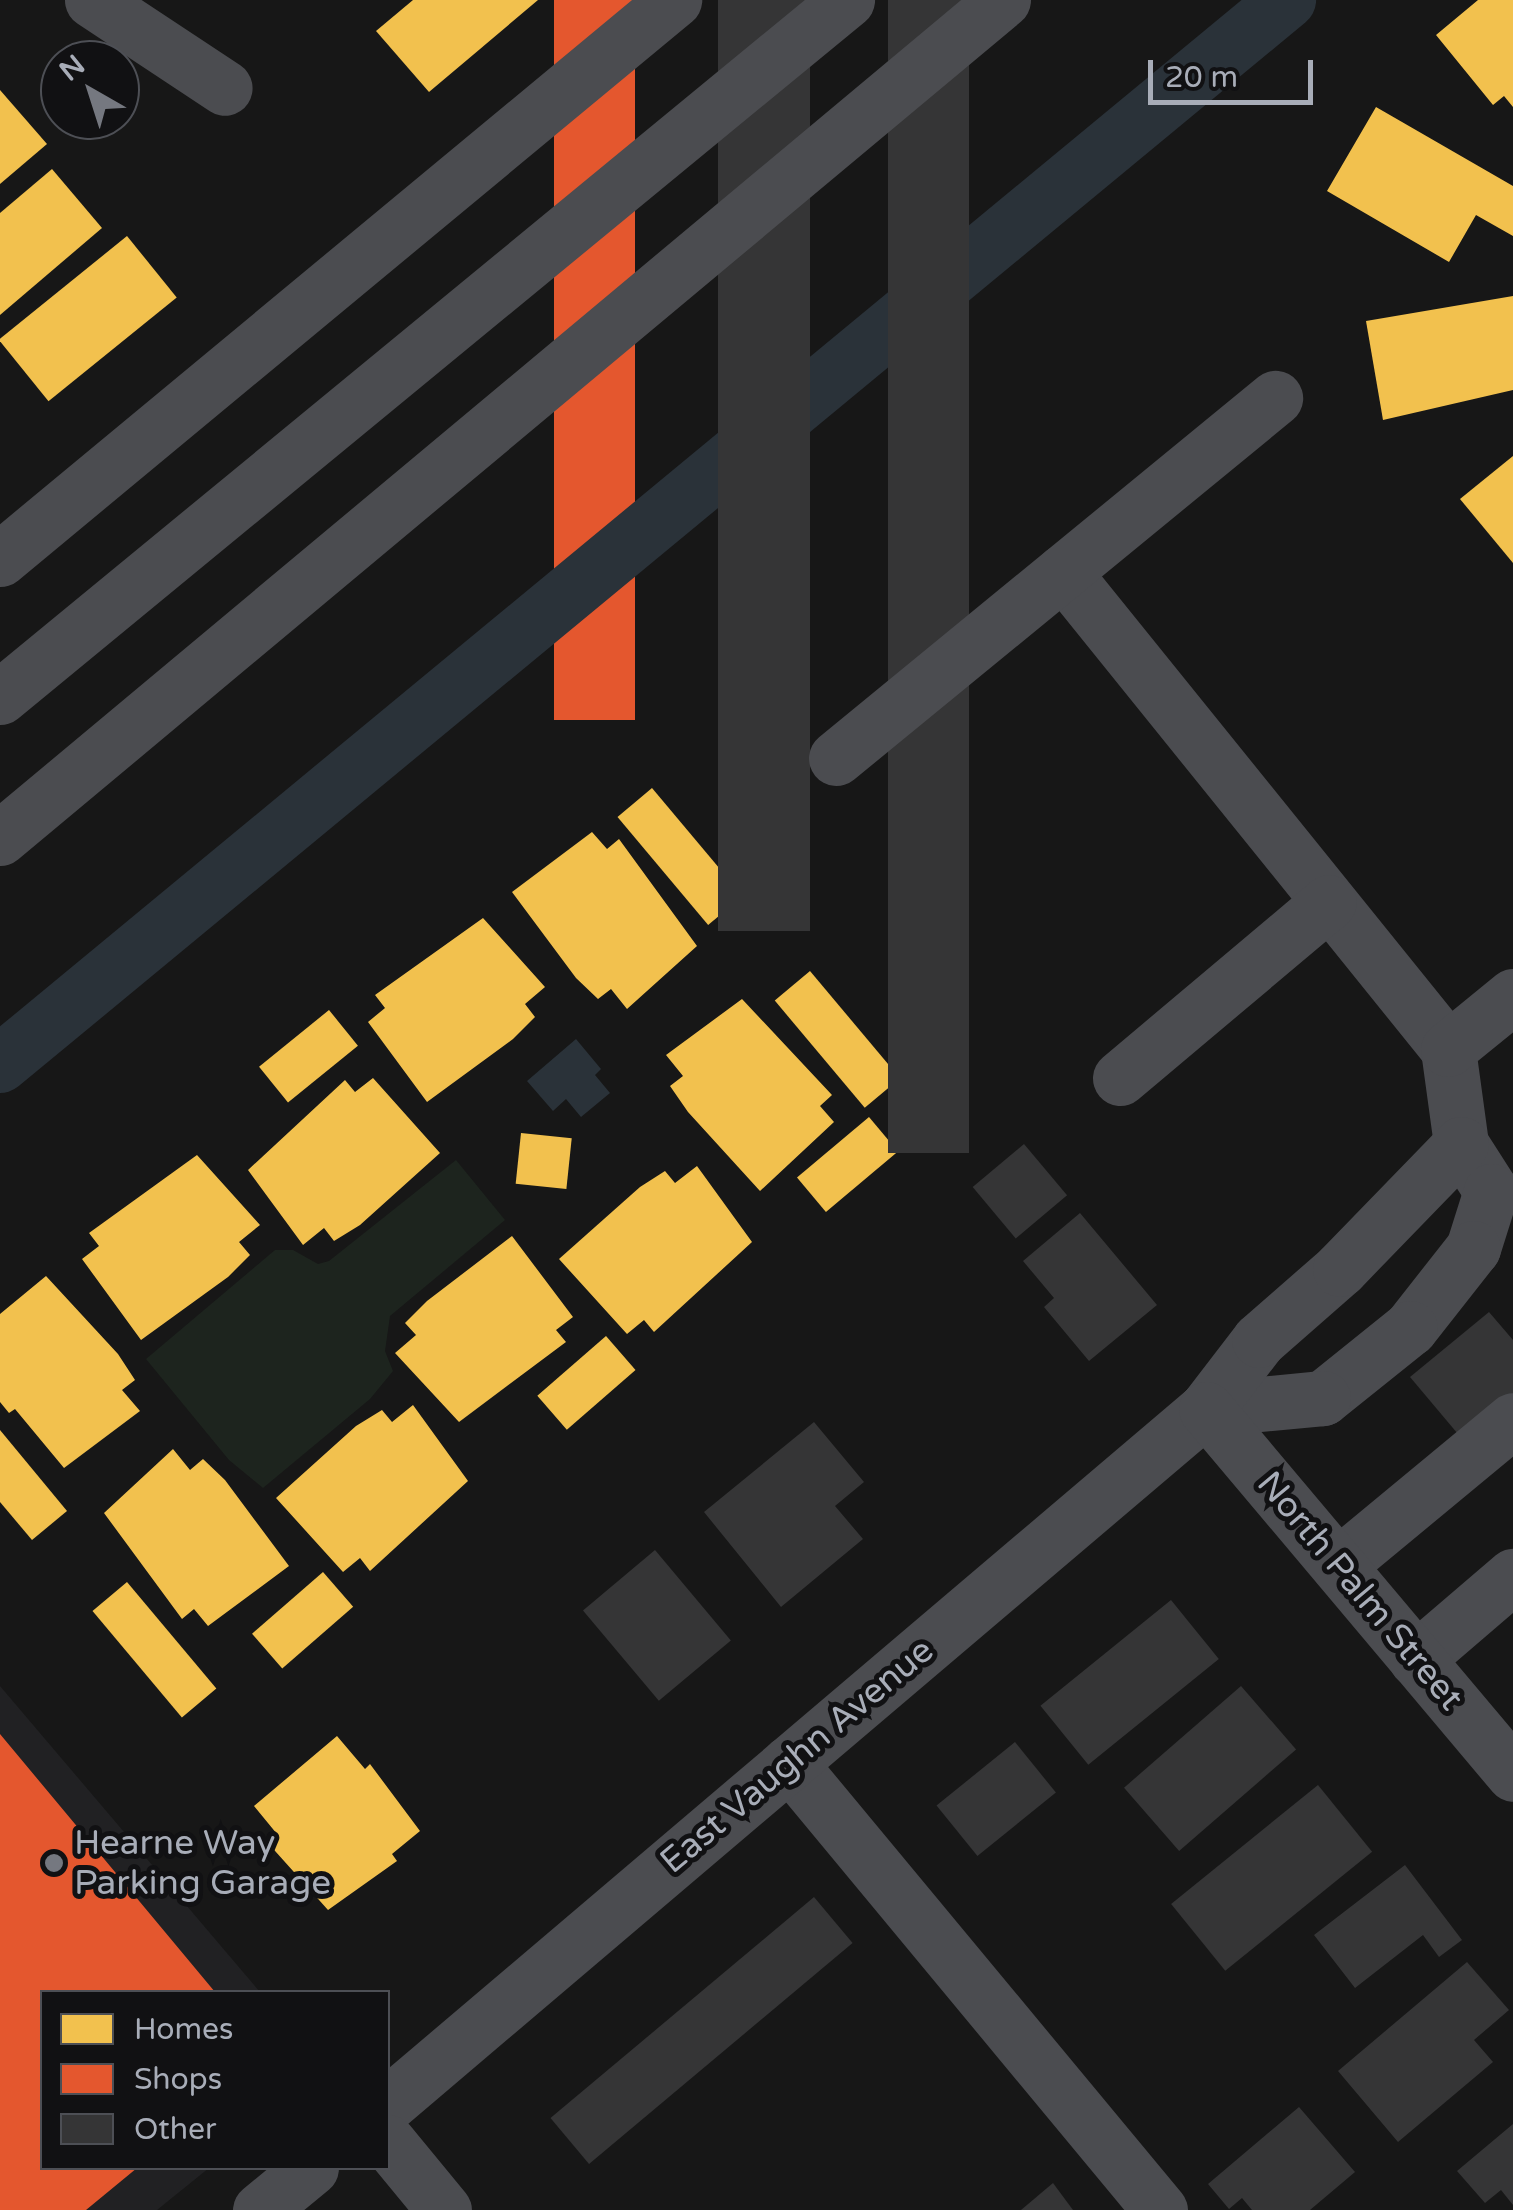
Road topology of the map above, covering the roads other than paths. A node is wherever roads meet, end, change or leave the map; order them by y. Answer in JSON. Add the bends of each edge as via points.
{"nodes":[{"id":1,"x":92,"y":0,"type":"edge"},
{"id":2,"x":674,"y":0,"type":"edge"},
{"id":3,"x":848,"y":0,"type":"edge"},
{"id":4,"x":1003,"y":0,"type":"edge"},
{"id":5,"x":225,"y":88,"type":"dead end"},
{"id":6,"x":1275,"y":398,"type":"dead end"},
{"id":7,"x":0,"y":559,"type":"edge"},
{"id":8,"x":1063,"y":572,"type":"junction"},
{"id":9,"x":0,"y":697,"type":"edge"},
{"id":10,"x":836,"y":758,"type":"dead end"},
{"id":11,"x":0,"y":838,"type":"edge"},
{"id":12,"x":1329,"y":902,"type":"junction"},
{"id":13,"x":1513,"y":996,"type":"edge"},
{"id":14,"x":1448,"y":1048,"type":"junction"},
{"id":15,"x":1120,"y":1078,"type":"dead end"},
{"id":16,"x":1461,"y":1144,"type":"junction"},
{"id":17,"x":1206,"y":1409,"type":"junction"},
{"id":18,"x":1513,"y":1420,"type":"edge"},
{"id":19,"x":1338,"y":1565,"type":"junction"},
{"id":20,"x":1513,"y":1576,"type":"edge"},
{"id":21,"x":1416,"y":1659,"type":"junction"},
{"id":22,"x":789,"y":1763,"type":"junction"},
{"id":23,"x":1513,"y":1774,"type":"edge"},
{"id":24,"x":390,"y":2102,"type":"edge"},
{"id":25,"x":390,"y":2144,"type":"edge"},
{"id":26,"x":309,"y":2170,"type":"edge"},
{"id":27,"x":260,"y":2210,"type":"edge"},
{"id":28,"x":444,"y":2210,"type":"edge"},
{"id":29,"x":1160,"y":2210,"type":"edge"}],
"edges":[{"from":1,"to":5,"type":"street"},
{"from":2,"to":7,"type":"street"},
{"from":3,"to":9,"type":"street"},
{"from":4,"to":11,"type":"street"},
{"from":6,"to":8,"type":"street"},
{"from":8,"to":10,"type":"street"},
{"from":8,"to":12,"type":"street"},
{"from":12,"to":14,"type":"street"},
{"from":12,"to":15,"type":"street"},
{"from":13,"to":14,"type":"street"},
{"from":14,"to":16,"type":"street"},
{"from":16,"to":17,"type":"street","name":"East Vaughn Avenue","via":[[1340,1269],[1259,1340]]},
{"from":16,"to":17,"type":"street","via":[[1491,1191],[1474,1248],[1410,1328],[1324,1398]]},
{"from":17,"to":19,"type":"street","name":"North Palm Street"},
{"from":17,"to":22,"type":"street","name":"East Vaughn Avenue"},
{"from":18,"to":19,"type":"street"},
{"from":19,"to":21,"type":"street","name":"North Palm Street"},
{"from":20,"to":21,"type":"street"},
{"from":21,"to":23,"type":"street","name":"North Palm Street"},
{"from":22,"to":24,"type":"street","name":"East Vaughn Avenue"},
{"from":22,"to":29,"type":"street"},
{"from":25,"to":28,"type":"street"},
{"from":26,"to":27,"type":"street"}]}
